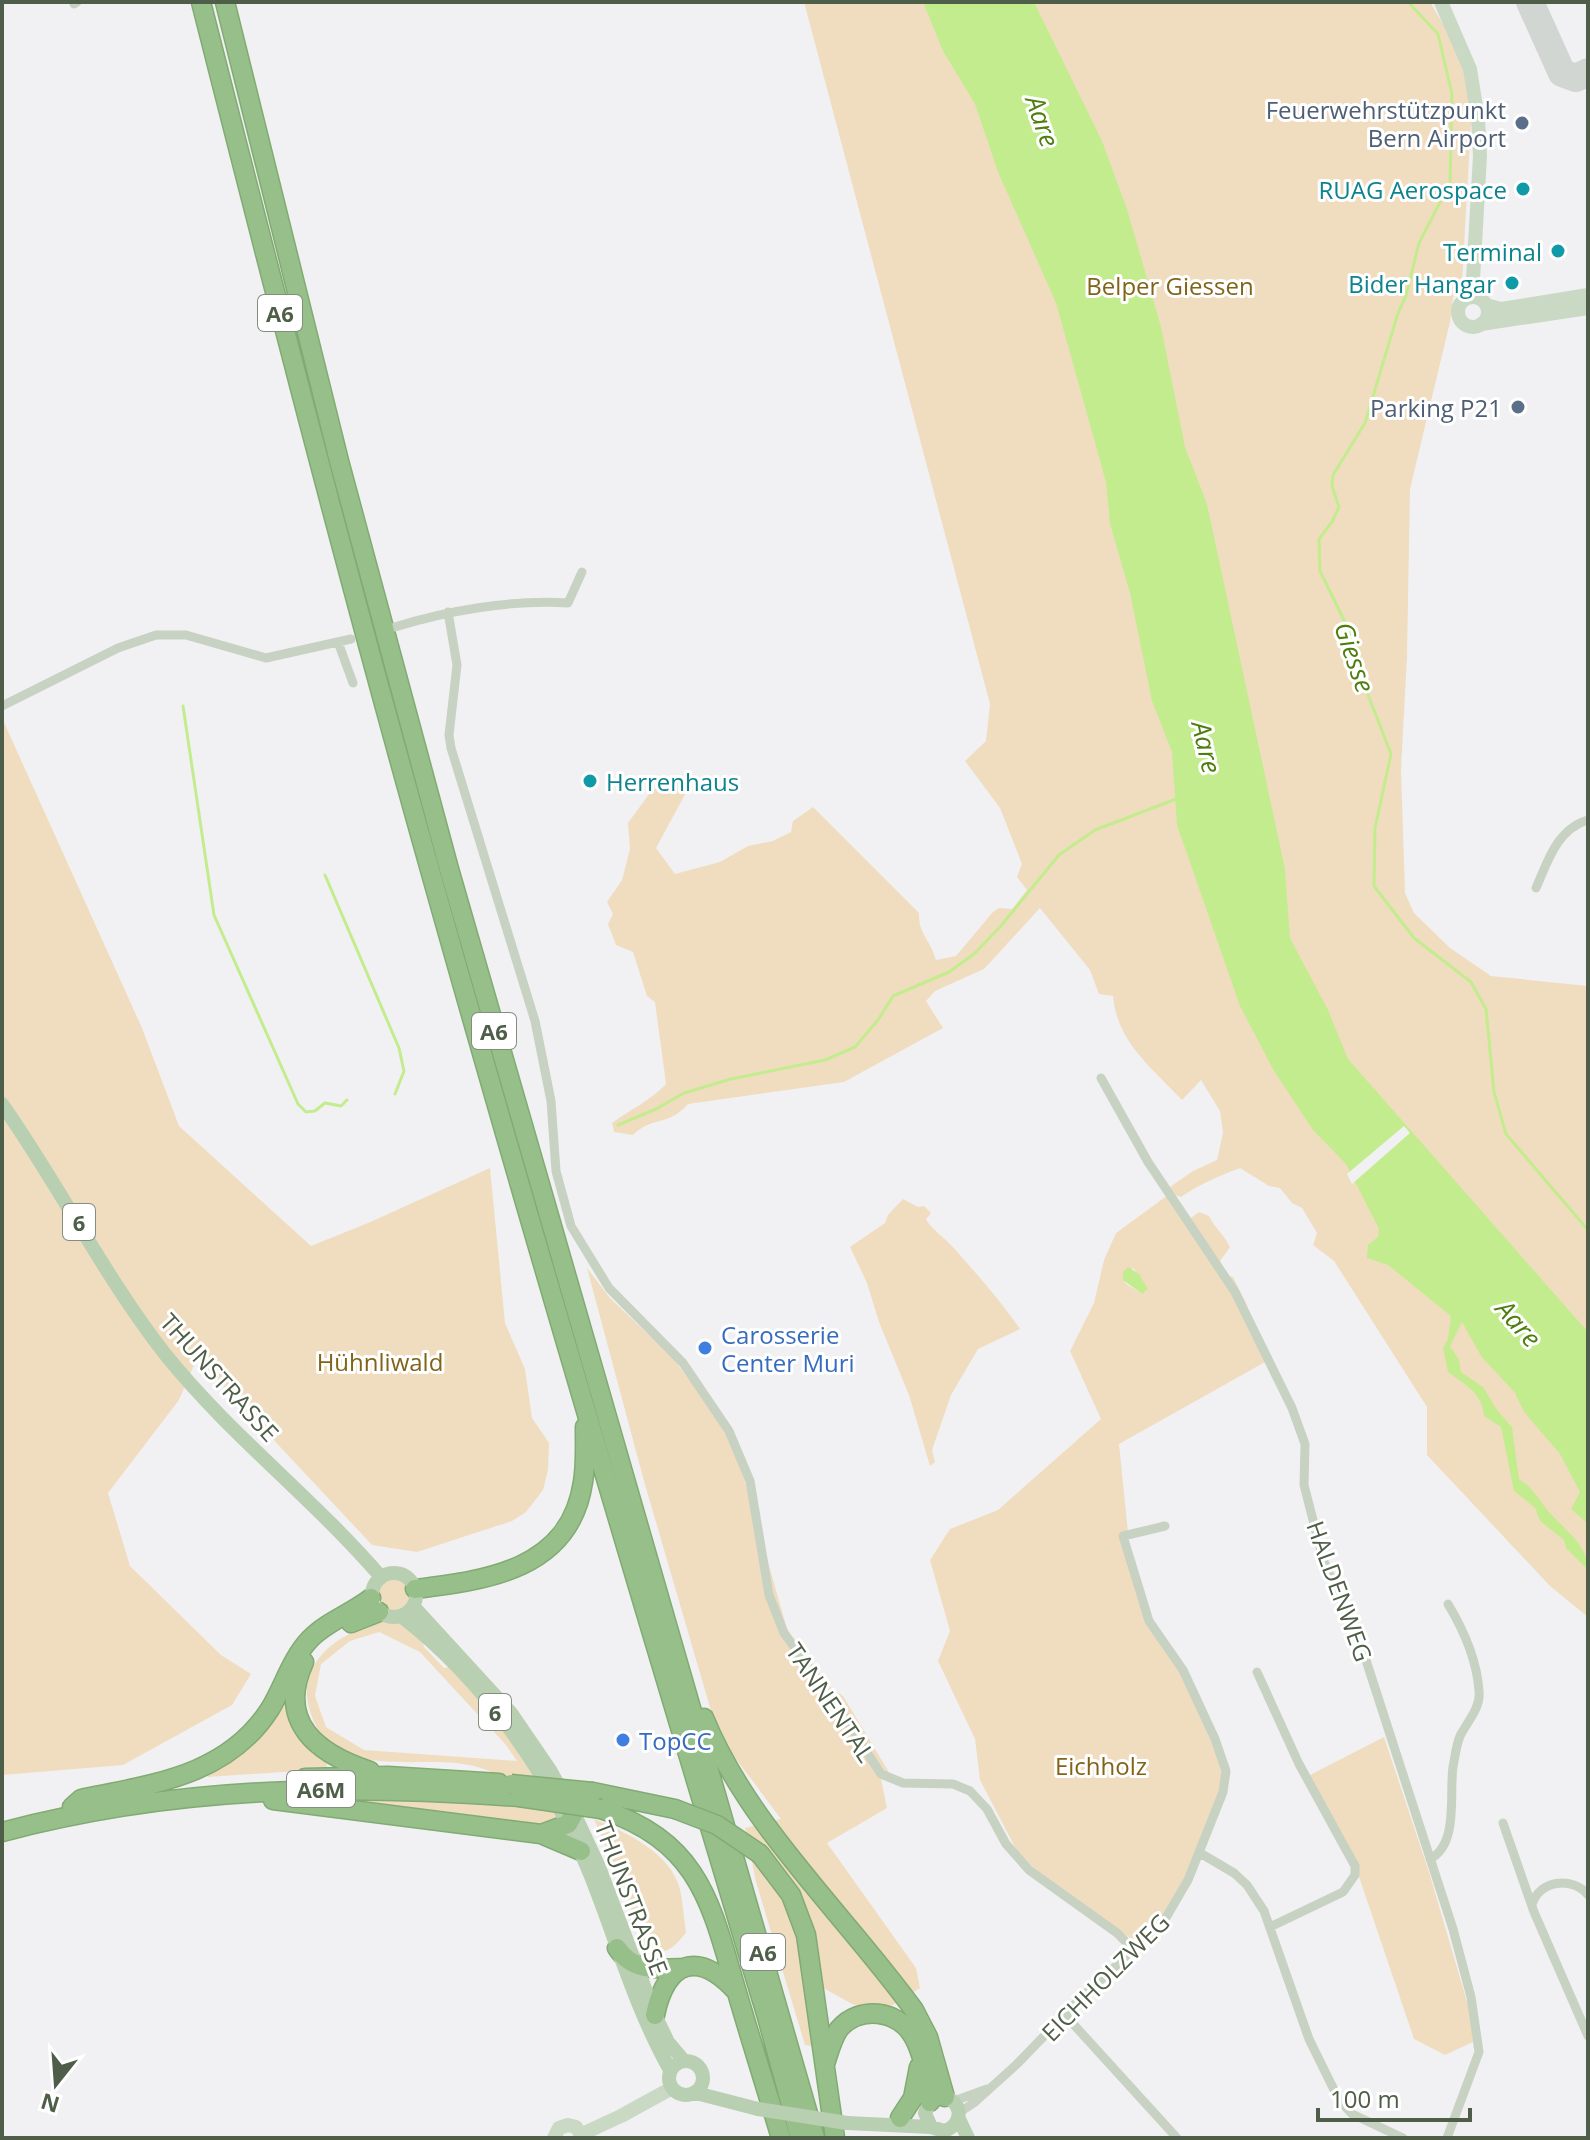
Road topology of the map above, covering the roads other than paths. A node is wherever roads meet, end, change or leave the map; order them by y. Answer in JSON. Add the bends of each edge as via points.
{"nodes":[{"id":1,"x":201,"y":2,"type":"edge"},
{"id":2,"x":225,"y":2,"type":"edge"},
{"id":3,"x":1441,"y":2,"type":"edge"},
{"id":4,"x":1588,"y":295,"type":"edge"},
{"id":5,"x":1472,"y":297,"type":"junction"},
{"id":6,"x":1486,"y":305,"type":"junction"},
{"id":7,"x":1588,"y":308,"type":"edge"},
{"id":8,"x":1481,"y":324,"type":"junction"},
{"id":9,"x":582,"y":572,"type":"dead end"},
{"id":10,"x":448,"y":612,"type":"junction"},
{"id":11,"x":395,"y":627,"type":"dead end"},
{"id":12,"x":351,"y":639,"type":"dead end"},
{"id":13,"x":338,"y":642,"type":"junction"},
{"id":14,"x":353,"y":683,"type":"dead end"},
{"id":15,"x":2,"y":706,"type":"edge"},
{"id":16,"x":1588,"y":820,"type":"edge"},
{"id":17,"x":1536,"y":888,"type":"dead end"},
{"id":18,"x":1101,"y":1078,"type":"dead end"},
{"id":19,"x":2,"y":1104,"type":"edge"},
{"id":20,"x":584,"y":1406,"type":"junction"},
{"id":21,"x":1165,"y":1526,"type":"dead end"},
{"id":22,"x":381,"y":1577,"type":"junction"},
{"id":23,"x":414,"y":1598,"type":"junction"},
{"id":24,"x":1448,"y":1604,"type":"dead end"},
{"id":25,"x":375,"y":1605,"type":"junction"},
{"id":26,"x":401,"y":1616,"type":"junction"},
{"id":27,"x":669,"y":1636,"type":"junction"},
{"id":28,"x":1257,"y":1672,"type":"dead end"},
{"id":29,"x":388,"y":1776,"type":"junction"},
{"id":30,"x":515,"y":1790,"type":"junction"},
{"id":31,"x":597,"y":1801,"type":"junction"},
{"id":32,"x":123,"y":1805,"type":"junction"},
{"id":33,"x":72,"y":1807,"type":"junction"},
{"id":34,"x":571,"y":1818,"type":"junction"},
{"id":35,"x":1503,"y":1823,"type":"dead end"},
{"id":36,"x":2,"y":1824,"type":"edge"},
{"id":37,"x":2,"y":1832,"type":"edge"},
{"id":38,"x":541,"y":1834,"type":"junction"},
{"id":39,"x":581,"y":1851,"type":"junction"},
{"id":40,"x":1200,"y":1853,"type":"junction"},
{"id":41,"x":1430,"y":1859,"type":"junction"},
{"id":42,"x":1588,"y":1895,"type":"edge"},
{"id":43,"x":1532,"y":1905,"type":"junction"},
{"id":44,"x":1270,"y":1927,"type":"junction"},
{"id":45,"x":617,"y":1948,"type":"junction"},
{"id":46,"x":1134,"y":1950,"type":"junction"},
{"id":47,"x":636,"y":1966,"type":"junction"},
{"id":48,"x":683,"y":1968,"type":"junction"},
{"id":49,"x":737,"y":1993,"type":"junction"},
{"id":50,"x":655,"y":2015,"type":"junction"},
{"id":51,"x":1065,"y":2015,"type":"junction"},
{"id":52,"x":1588,"y":2036,"type":"edge"},
{"id":53,"x":921,"y":2056,"type":"junction"},
{"id":54,"x":684,"y":2061,"type":"junction"},
{"id":55,"x":825,"y":2066,"type":"junction"},
{"id":56,"x":670,"y":2070,"type":"junction"},
{"id":57,"x":700,"y":2086,"type":"junction"},
{"id":58,"x":672,"y":2088,"type":"junction"},
{"id":59,"x":946,"y":2106,"type":"junction"},
{"id":60,"x":892,"y":2122,"type":"junction"},
{"id":61,"x":942,"y":2132,"type":"edge"},
{"id":62,"x":582,"y":2136,"type":"edge"},
{"id":63,"x":554,"y":2138,"type":"edge"},
{"id":64,"x":781,"y":2138,"type":"edge"},
{"id":65,"x":800,"y":2138,"type":"edge"},
{"id":66,"x":815,"y":2138,"type":"edge"},
{"id":67,"x":835,"y":2138,"type":"edge"},
{"id":68,"x":968,"y":2138,"type":"edge"},
{"id":69,"x":1177,"y":2138,"type":"edge"},
{"id":70,"x":1403,"y":2138,"type":"edge"},
{"id":71,"x":1447,"y":2138,"type":"edge"}],
"edges":[{"from":1,"to":20,"type":"highway","number":"A6","via":[[386,710]]},
{"from":2,"to":27,"type":"highway","number":"A6","via":[[404,706]]},
{"from":3,"to":5,"type":"street","via":[[1470,69],[1478,119]]},
{"from":4,"to":6,"type":"street","via":[[1504,309]]},
{"from":5,"to":6,"type":"street"},
{"from":5,"to":8,"type":"street","via":[[1462,301],[1458,313],[1464,324]]},
{"from":6,"to":8,"type":"street"},
{"from":7,"to":8,"type":"street"},
{"from":9,"to":10,"type":"street","via":[[568,603]]},
{"from":10,"to":11,"type":"street"},
{"from":10,"to":46,"type":"street","name":"TANNENTAL","via":[[456,656],[451,748],[537,1032],[549,1086],[556,1171],[574,1234],[621,1301],[683,1363],[718,1412],[740,1452],[755,1499],[776,1617],[872,1763],[894,1781],[953,1784],[970,1791],[1023,1864]]},
{"from":12,"to":13,"type":"street"},
{"from":13,"to":14,"type":"street"},
{"from":13,"to":15,"type":"street","via":[[266,658],[186,635],[156,635],[118,648]]},
{"from":16,"to":17,"type":"street","via":[[1560,837]]},
{"from":18,"to":41,"type":"street","name":"HALDENWEG","via":[[1148,1162],[1235,1292],[1292,1408],[1305,1444],[1304,1485],[1323,1559],[1364,1654]]},
{"from":19,"to":22,"type":"main road","name":"THUNSTRASSE","number":"6","via":[[165,1353],[235,1432]]},
{"from":20,"to":23,"type":"highway","via":[[583,1485],[572,1516],[551,1545],[509,1572]]},
{"from":20,"to":65,"type":"highway","number":"A6"},
{"from":21,"to":40,"type":"street","name":"EICHHOLZWEG","via":[[1123,1536],[1149,1621],[1183,1670],[1225,1765],[1223,1792]]},
{"from":22,"to":23,"type":"main road","via":[[407,1577]]},
{"from":22,"to":25,"type":"main road","via":[[373,1586]]},
{"from":23,"to":26,"type":"main road"},
{"from":23,"to":34,"type":"main road","name":"THUNSTRASSE","number":"6","via":[[542,1756]]},
{"from":24,"to":41,"type":"street","via":[[1470,1651],[1479,1699],[1456,1747],[1447,1840]]},
{"from":25,"to":26,"type":"main road","via":[[390,1617]]},
{"from":25,"to":29,"type":"highway","via":[[306,1657],[296,1704],[306,1732],[327,1753]]},
{"from":25,"to":33,"type":"highway","via":[[310,1639],[260,1724],[217,1762],[171,1781],[81,1799]]},
{"from":26,"to":34,"type":"main road","name":"THUNSTRASSE","number":"6","via":[[490,1704]]},
{"from":27,"to":59,"type":"highway","via":[[688,1671],[710,1734],[737,1782],[914,2010],[928,2037]]},
{"from":27,"to":66,"type":"highway","number":"A6"},
{"from":28,"to":44,"type":"street","via":[[1355,1866],[1343,1892]]},
{"from":29,"to":30,"type":"highway","number":"A6M"},
{"from":29,"to":33,"type":"highway","number":"A6M","via":[[214,1784]]},
{"from":30,"to":31,"type":"highway","number":"A6M","bridge":true},
{"from":30,"to":32,"type":"highway","number":"A6M","via":[[282,1790]]},
{"from":31,"to":49,"type":"highway","number":"A6M","via":[[646,1828],[688,1865],[716,1920]]},
{"from":31,"to":55,"type":"highway","number":"A6M","bridge":true,"via":[[675,1809],[717,1825],[760,1854],[791,1895],[802,1923]]},
{"from":32,"to":37,"type":"highway","number":"A6M"},
{"from":32,"to":38,"type":"highway","via":[[267,1799]]},
{"from":33,"to":36,"type":"highway","number":"A6M"},
{"from":34,"to":38,"type":"highway"},
{"from":34,"to":39,"type":"main road","name":"THUNSTRASSE","number":"6"},
{"from":34,"to":47,"type":"main road","name":"THUNSTRASSE","number":"6","via":[[606,1883]]},
{"from":35,"to":43,"type":"street"},
{"from":38,"to":39,"type":"highway"},
{"from":39,"to":45,"type":"main road","name":"THUNSTRASSE","number":"6"},
{"from":40,"to":44,"type":"street","via":[[1228,1867],[1247,1885]]},
{"from":40,"to":46,"type":"street","name":"EICHHOLZWEG","via":[[1173,1910]]},
{"from":41,"to":71,"type":"street","name":"HALDENWEG","via":[[1479,2040],[1477,2063]]},
{"from":42,"to":43,"type":"street","via":[[1571,1883],[1559,1883],[1542,1889]]},
{"from":43,"to":52,"type":"street"},
{"from":44,"to":70,"type":"street","via":[[1309,2039],[1339,2100],[1352,2114]]},
{"from":45,"to":47,"type":"highway"},
{"from":45,"to":56,"type":"main road","name":"THUNSTRASSE","number":"6"},
{"from":46,"to":51,"type":"street","name":"EICHHOLZWEG"},
{"from":47,"to":48,"type":"highway"},
{"from":47,"to":50,"type":"main road","name":"THUNSTRASSE","number":"6"},
{"from":48,"to":49,"type":"highway","via":[[712,1969]]},
{"from":48,"to":50,"type":"highway","via":[[661,1989]]},
{"from":49,"to":64,"type":"highway"},
{"from":50,"to":54,"type":"main road","name":"THUNSTRASSE","number":"6"},
{"from":51,"to":59,"type":"street","name":"EICHHOLZWEG","via":[[975,2102]]},
{"from":51,"to":69,"type":"street"},
{"from":53,"to":55,"type":"highway","via":[[905,2025],[871,2013],[853,2018],[838,2031]]},
{"from":53,"to":59,"type":"highway"},
{"from":53,"to":60,"type":"highway","via":[[909,2107]]},
{"from":54,"to":56,"type":"main road"},
{"from":54,"to":57,"type":"main road","via":[[696,2064],[703,2074]]},
{"from":55,"to":67,"type":"highway"},
{"from":56,"to":58,"type":"main road"},
{"from":57,"to":58,"type":"main road","via":[[680,2095]]},
{"from":57,"to":60,"type":"main road","bridge":true,"via":[[758,2109],[847,2123]]},
{"from":58,"to":62,"type":"street"},
{"from":59,"to":60,"type":"main road"},
{"from":59,"to":61,"type":"main road","via":[[956,2125]]},
{"from":59,"to":61,"type":"main road","via":[[925,2119]]},
{"from":59,"to":68,"type":"main road"},
{"from":60,"to":61,"type":"main road"},
{"from":62,"to":63,"type":"street","via":[[568,2125]]}]}
